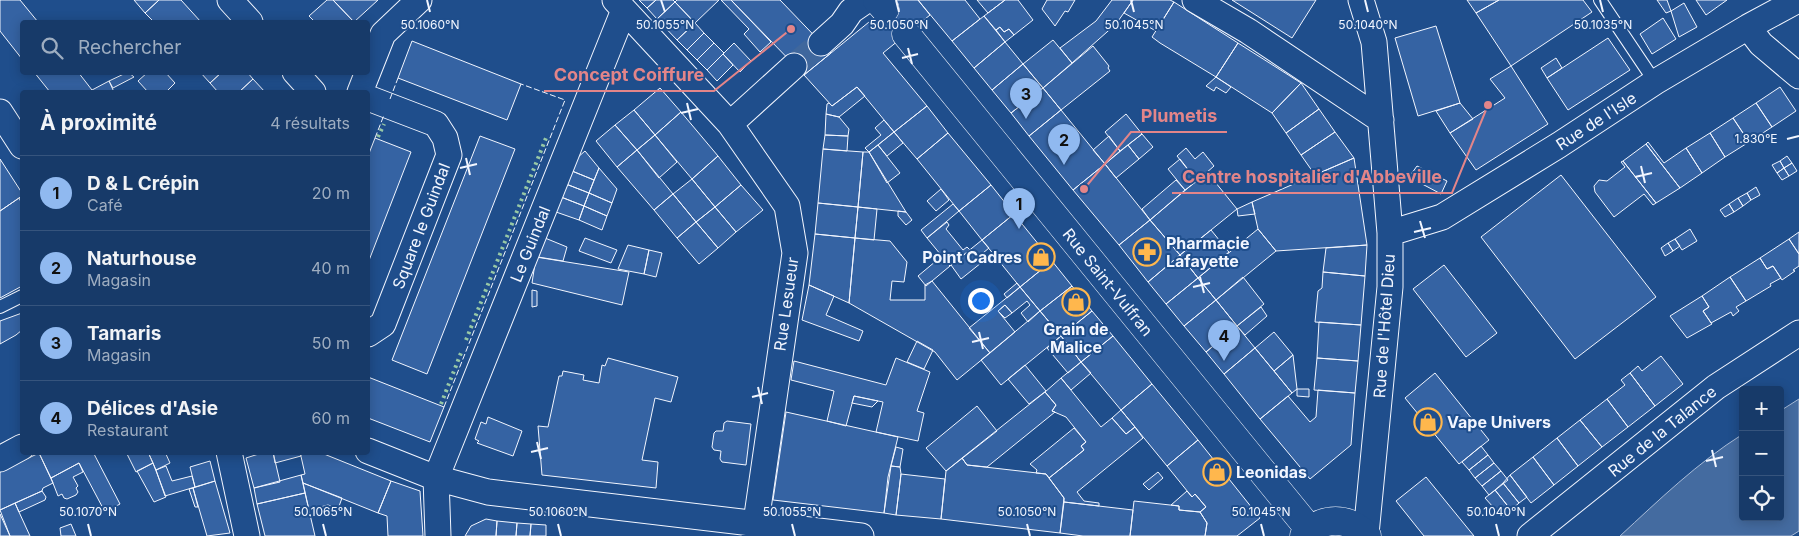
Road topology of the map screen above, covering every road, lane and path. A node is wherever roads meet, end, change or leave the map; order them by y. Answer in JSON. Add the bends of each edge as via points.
{"nodes":[{"id":1,"x":230,"y":0,"type":"edge"},
{"id":2,"x":419,"y":0,"type":"edge"},
{"id":3,"x":1195,"y":0,"type":"edge"},
{"id":4,"x":1361,"y":0,"type":"edge"},
{"id":5,"x":1600,"y":0,"type":"edge"},
{"id":6,"x":1798,"y":0,"type":"edge"},
{"id":7,"x":876,"y":3,"type":"edge"},
{"id":8,"x":620,"y":5,"type":"edge"},
{"id":9,"x":248,"y":20,"type":"edge"},
{"id":10,"x":1748,"y":27,"type":"junction"},
{"id":11,"x":906,"y":34,"type":"dead end"},
{"id":12,"x":821,"y":43,"type":"tunnel mouth"},
{"id":13,"x":794,"y":66,"type":"tunnel mouth"},
{"id":14,"x":370,"y":67,"type":"edge"},
{"id":15,"x":298,"y":75,"type":"edge"},
{"id":16,"x":367,"y":75,"type":"edge"},
{"id":17,"x":1799,"y":76,"type":"edge"},
{"id":18,"x":1655,"y":82,"type":"junction"},
{"id":19,"x":311,"y":90,"type":"edge"},
{"id":20,"x":361,"y":90,"type":"edge"},
{"id":21,"x":370,"y":99,"type":"edge"},
{"id":22,"x":0,"y":112,"type":"edge"},
{"id":23,"x":1381,"y":120,"type":"junction"},
{"id":24,"x":730,"y":124,"type":"junction"},
{"id":25,"x":20,"y":143,"type":"edge"},
{"id":26,"x":1390,"y":233,"type":"junction"},
{"id":27,"x":20,"y":297,"type":"edge"},
{"id":28,"x":0,"y":308,"type":"edge"},
{"id":29,"x":370,"y":333,"type":"edge"},
{"id":30,"x":1799,"y":333,"type":"edge"},
{"id":31,"x":20,"y":448,"type":"edge"},
{"id":32,"x":370,"y":451,"type":"edge"},
{"id":33,"x":230,"y":455,"type":"edge"},
{"id":34,"x":0,"y":459,"type":"edge"},
{"id":35,"x":436,"y":478,"type":"junction"},
{"id":36,"x":754,"y":529,"type":"edge"},
{"id":37,"x":1307,"y":533,"type":"edge"},
{"id":38,"x":1366,"y":535,"type":"edge"},
{"id":39,"x":247,"y":536,"type":"edge"},
{"id":40,"x":438,"y":536,"type":"edge"},
{"id":41,"x":861,"y":536,"type":"edge"},
{"id":42,"x":1530,"y":536,"type":"edge"}],
"edges":[{"from":1,"to":9,"type":"street"},
{"from":2,"to":14,"type":"street","via":[[383,34]]},
{"from":3,"to":23,"type":"street","via":[[1248,31]]},
{"from":4,"to":23,"type":"street","name":"Rue de l'Hôtel Dieu","via":[[1374,42]]},
{"from":5,"to":18,"type":"lane"},
{"from":6,"to":10,"type":"street","name":"Rue de l'Isle"},
{"from":7,"to":12,"type":"street","via":[[851,11]]},
{"from":8,"to":24,"type":"street","name":"Rue Lesueur"},
{"from":8,"to":35,"type":"street","name":"Le Guindal"},
{"from":10,"to":17,"type":"street","via":[[1761,44]]},
{"from":10,"to":18,"type":"street","name":"Rue de l'Isle"},
{"from":11,"to":37,"type":"street","name":"Rue Saint-Vulfran"},
{"from":13,"to":24,"type":"street"},
{"from":15,"to":19,"type":"street"},
{"from":16,"to":20,"type":"street"},
{"from":18,"to":26,"type":"street","name":"Rue de l'Isle","via":[[1442,217]]},
{"from":21,"to":29,"type":"street","name":"Square le Guindal","via":[[436,124],[446,138],[449,155],[383,324]]},
{"from":22,"to":25,"type":"street"},
{"from":23,"to":26,"type":"street","name":"Rue de l'Hôtel Dieu"},
{"from":24,"to":36,"type":"street","name":"Rue Lesueur","via":[[787,206],[794,253]]},
{"from":26,"to":38,"type":"street","name":"Rue de l'Hôtel Dieu","via":[[1390,287]]},
{"from":27,"to":28,"type":"lane"},
{"from":30,"to":42,"type":"street","name":"Rue de la Talance","via":[[1716,387]]},
{"from":31,"to":34,"type":"street"},
{"from":32,"to":35,"type":"street"},
{"from":33,"to":39,"type":"street"},
{"from":35,"to":36,"type":"street","via":[[488,492]]},
{"from":35,"to":40,"type":"street"},
{"from":36,"to":41,"type":"street"},
{"from":37,"to":38,"type":"street","via":[[1327,521],[1347,522]]}]}
